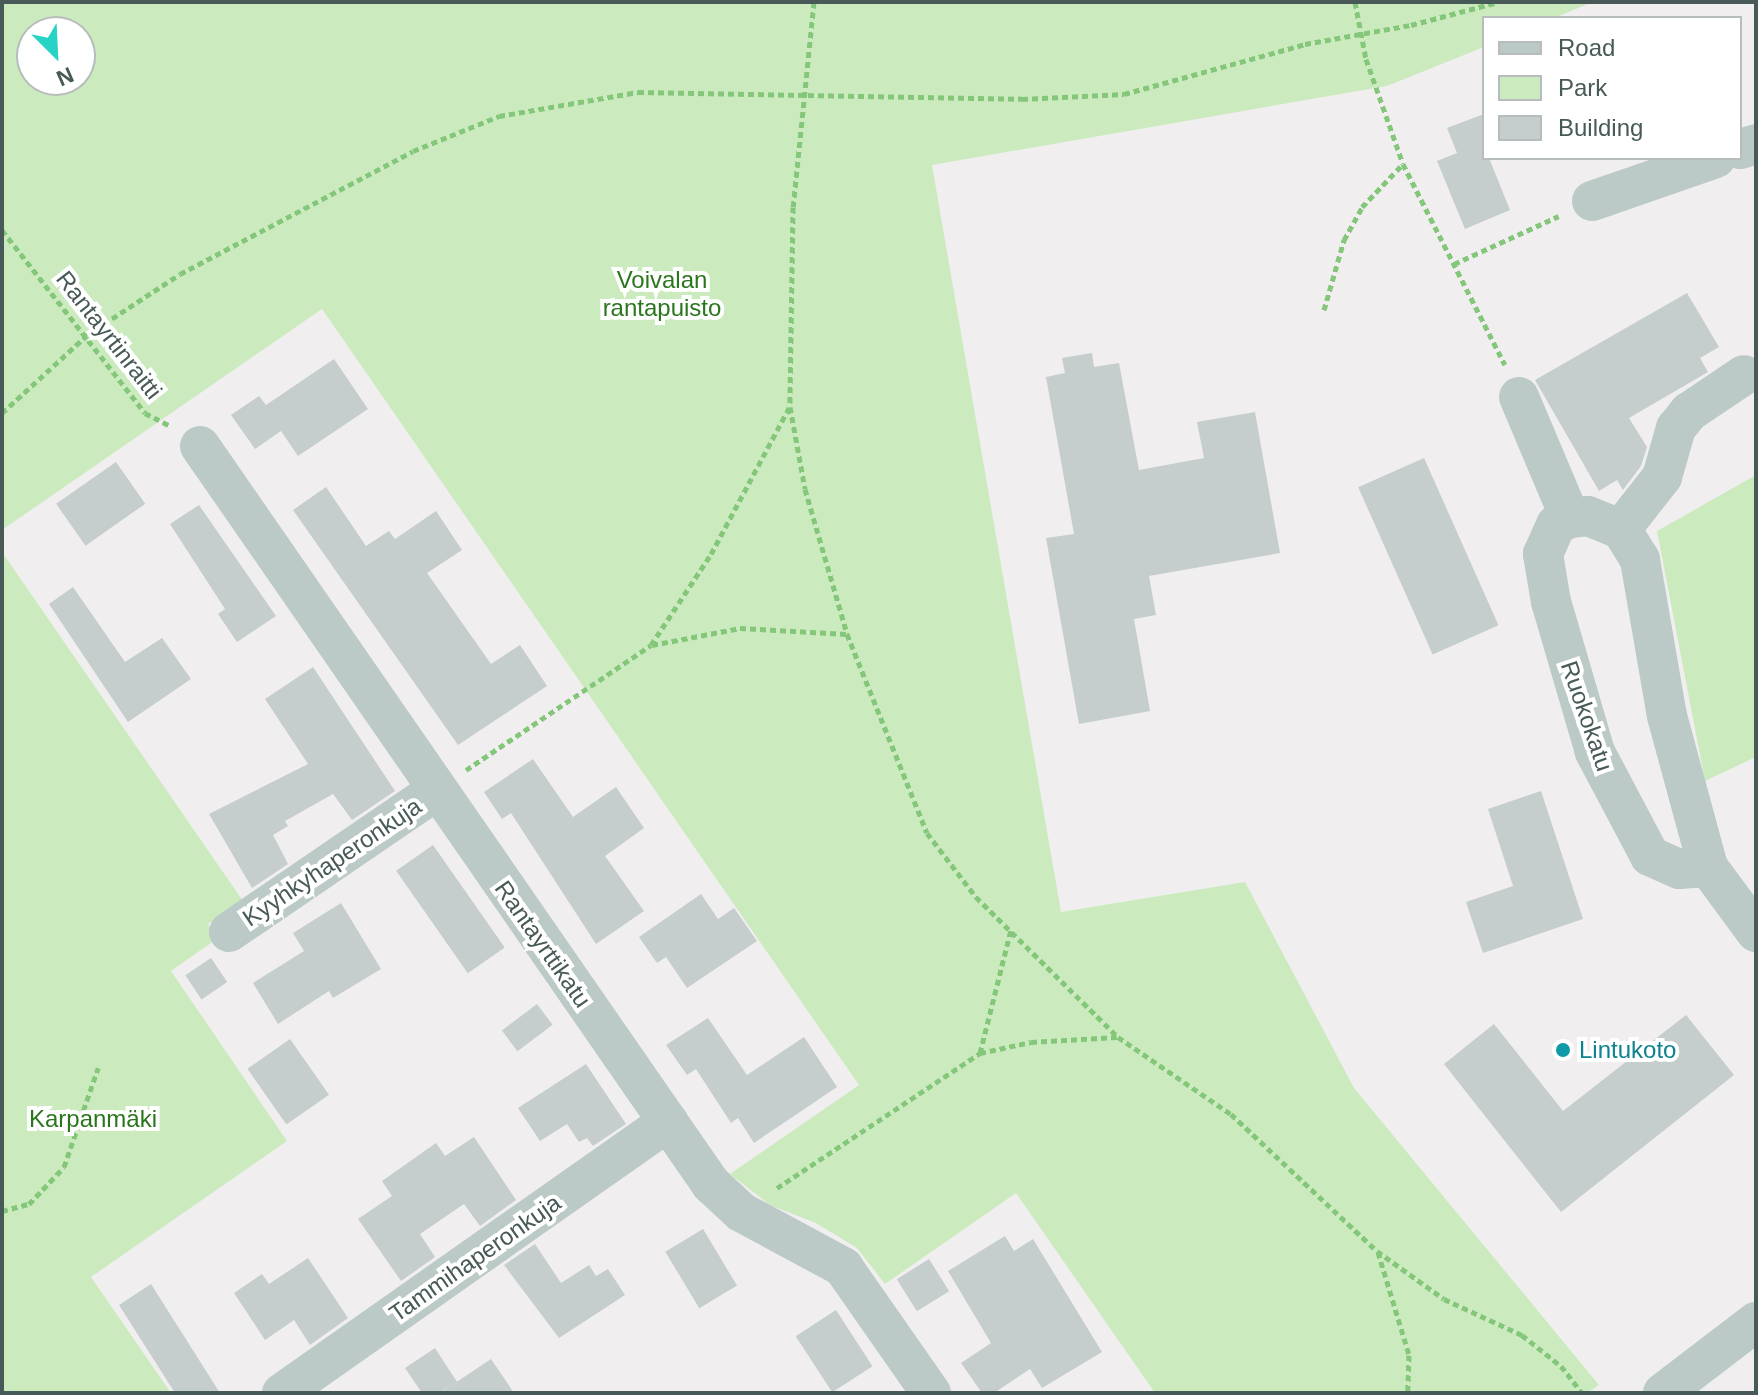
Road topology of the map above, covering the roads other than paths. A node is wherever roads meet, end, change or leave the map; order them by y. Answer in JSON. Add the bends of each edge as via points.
{"nodes":[{"id":1,"x":1710,"y":160,"type":"edge"},
{"id":2,"x":1592,"y":201,"type":"road end"},
{"id":3,"x":1744,"y":375,"type":"dead end"},
{"id":4,"x":1519,"y":397,"type":"road end"},
{"id":5,"x":200,"y":446,"type":"road end"},
{"id":6,"x":1570,"y":518,"type":"junction"},
{"id":7,"x":1621,"y":529,"type":"junction"},
{"id":8,"x":436,"y":791,"type":"junction"},
{"id":9,"x":1708,"y":867,"type":"junction"},
{"id":10,"x":229,"y":932,"type":"dead end"},
{"id":11,"x":1756,"y":932,"type":"edge"},
{"id":12,"x":668,"y":1122,"type":"junction"},
{"id":13,"x":1756,"y":1322,"type":"edge"},
{"id":14,"x":282,"y":1393,"type":"edge"},
{"id":15,"x":931,"y":1393,"type":"edge"},
{"id":16,"x":1663,"y":1393,"type":"edge"}],
"edges":[{"from":1,"to":2,"type":"street"},
{"from":3,"to":7,"type":"street","via":[[1689,412],[1676,428],[1662,477]]},
{"from":4,"to":6,"type":"street"},
{"from":5,"to":8,"type":"street","name":"Rantayrttikatu"},
{"from":6,"to":7,"type":"street","via":[[1588,516]]},
{"from":6,"to":9,"type":"street","name":"Ruokokatu","via":[[1556,525],[1543,554],[1559,631],[1595,752],[1650,856],[1679,869]]},
{"from":7,"to":9,"type":"street","via":[[1640,560],[1667,716]]},
{"from":8,"to":10,"type":"street","name":"Kyyhkyhaperonkuja"},
{"from":8,"to":12,"type":"street","name":"Rantayrttikatu"},
{"from":9,"to":11,"type":"street"},
{"from":12,"to":14,"type":"street","name":"Tammihaperonkuja"},
{"from":12,"to":15,"type":"street","name":"Rantayrttikatu","via":[[711,1184],[741,1212],[843,1267]]},
{"from":13,"to":16,"type":"street"}]}
